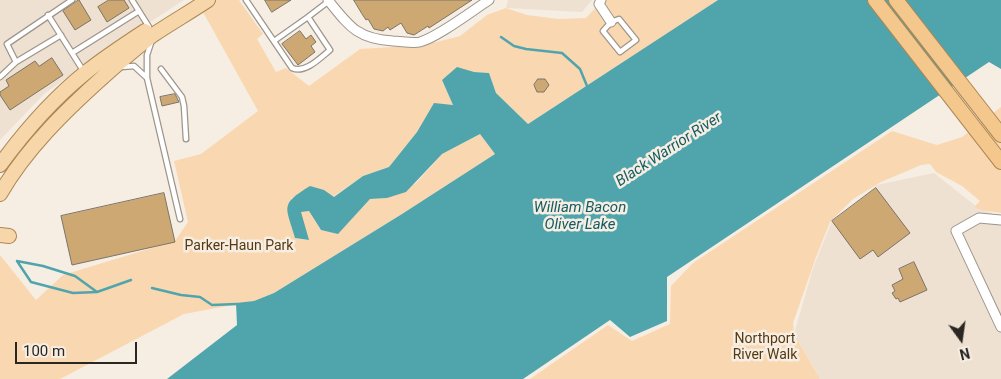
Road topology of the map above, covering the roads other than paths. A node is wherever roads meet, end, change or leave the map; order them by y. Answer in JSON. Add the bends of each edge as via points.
{"nodes":[{"id":1,"x":72,"y":0,"type":"edge"},
{"id":2,"x":132,"y":0,"type":"edge"},
{"id":3,"x":191,"y":0,"type":"edge"},
{"id":4,"x":208,"y":0,"type":"edge"},
{"id":5,"x":246,"y":0,"type":"edge"},
{"id":6,"x":330,"y":0,"type":"edge"},
{"id":7,"x":491,"y":0,"type":"edge"},
{"id":8,"x":498,"y":0,"type":"edge"},
{"id":9,"x":601,"y":0,"type":"edge"},
{"id":10,"x":875,"y":0,"type":"edge"},
{"id":11,"x":896,"y":0,"type":"edge"},
{"id":12,"x":139,"y":11,"type":"junction"},
{"id":13,"x":48,"y":15,"type":"junction"},
{"id":14,"x":308,"y":17,"type":"junction"},
{"id":15,"x":611,"y":22,"type":"junction"},
{"id":16,"x":151,"y":31,"type":"junction"},
{"id":17,"x":61,"y":35,"type":"junction"},
{"id":18,"x":274,"y":41,"type":"junction"},
{"id":19,"x":72,"y":53,"type":"junction"},
{"id":20,"x":16,"y":62,"type":"junction"},
{"id":21,"x":161,"y":69,"type":"dead end"},
{"id":22,"x":111,"y":70,"type":"junction"},
{"id":23,"x":84,"y":74,"type":"junction"},
{"id":24,"x":0,"y":77,"type":"edge"},
{"id":25,"x":147,"y":78,"type":"junction"},
{"id":26,"x":1001,"y":135,"type":"edge"},
{"id":27,"x":186,"y":139,"type":"dead end"},
{"id":28,"x":17,"y":142,"type":"junction"},
{"id":29,"x":0,"y":151,"type":"edge"},
{"id":30,"x":1001,"y":162,"type":"edge"},
{"id":31,"x":0,"y":165,"type":"edge"},
{"id":32,"x":0,"y":194,"type":"edge"},
{"id":33,"x":180,"y":220,"type":"dead end"},
{"id":34,"x":1001,"y":220,"type":"edge"},
{"id":35,"x":1001,"y":327,"type":"edge"}],
"edges":[{"from":1,"to":13,"type":"lane"},
{"from":2,"to":12,"type":"lane"},
{"from":3,"to":16,"type":"main road"},
{"from":4,"to":16,"type":"main road"},
{"from":5,"to":18,"type":"lane"},
{"from":6,"to":7,"type":"street","via":[[352,28],[364,36],[416,42],[430,38]]},
{"from":6,"to":14,"type":"lane"},
{"from":7,"to":8,"type":"street"},
{"from":9,"to":15,"type":"street","via":[[599,4]]},
{"from":10,"to":30,"type":"highway"},
{"from":11,"to":26,"type":"highway"},
{"from":12,"to":16,"type":"lane"},
{"from":12,"to":19,"type":"lane"},
{"from":13,"to":17,"type":"lane"},
{"from":13,"to":20,"type":"lane","via":[[7,44]]},
{"from":14,"to":18,"type":"lane"},
{"from":14,"to":18,"type":"lane","via":[[330,50],[303,70],[292,68]]},
{"from":15,"to":15,"type":"lane","via":[[603,31],[620,52],[636,40],[619,19]]},
{"from":16,"to":22,"type":"main road"},
{"from":16,"to":23,"type":"main road"},
{"from":16,"to":25,"type":"lane"},
{"from":17,"to":19,"type":"lane"},
{"from":17,"to":20,"type":"lane"},
{"from":19,"to":23,"type":"lane"},
{"from":20,"to":24,"type":"lane"},
{"from":21,"to":27,"type":"lane","via":[[182,97]]},
{"from":22,"to":25,"type":"lane","via":[[134,66]]},
{"from":22,"to":32,"type":"main road","via":[[47,132]]},
{"from":23,"to":28,"type":"main road"},
{"from":25,"to":33,"type":"lane"},
{"from":28,"to":29,"type":"main road"},
{"from":28,"to":31,"type":"main road"},
{"from":34,"to":35,"type":"street","via":[[979,218],[956,231]]}]}
